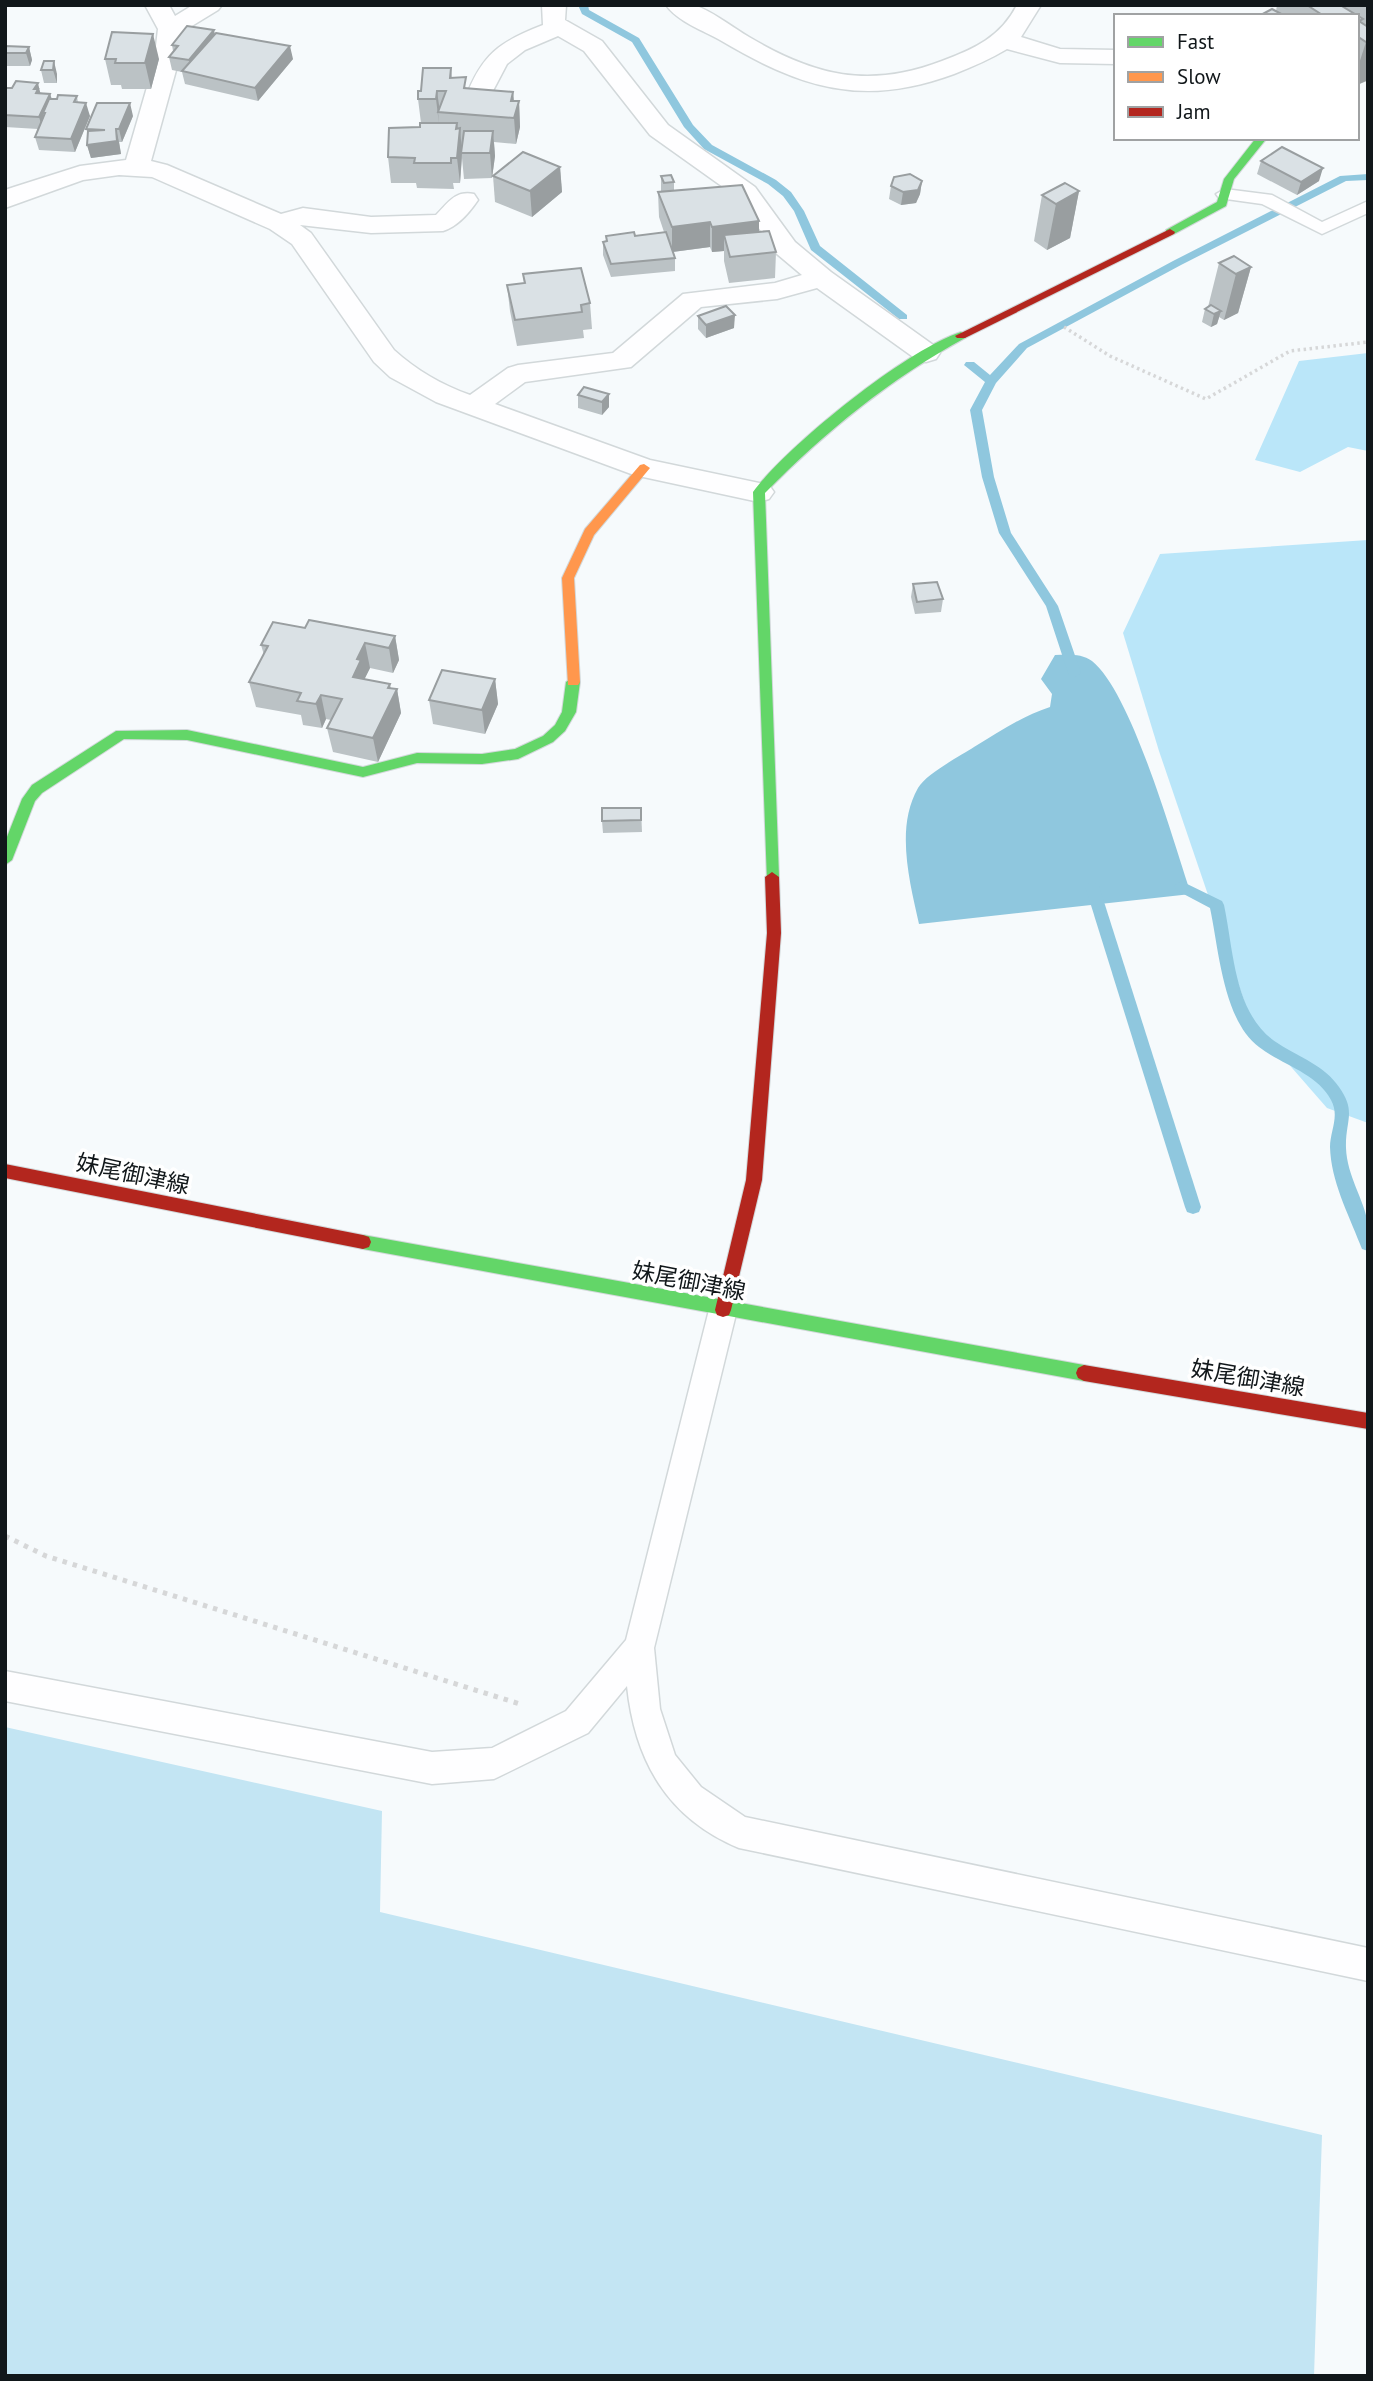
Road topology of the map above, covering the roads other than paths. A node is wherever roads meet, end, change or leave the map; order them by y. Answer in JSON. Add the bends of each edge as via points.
{"nodes":[{"id":1,"x":157,"y":5,"type":"edge"},
{"id":2,"x":210,"y":5,"type":"edge"},
{"id":3,"x":678,"y":5,"type":"edge"},
{"id":4,"x":1028,"y":5,"type":"edge"},
{"id":5,"x":557,"y":16,"type":"edge"},
{"id":6,"x":170,"y":29,"type":"junction"},
{"id":7,"x":1007,"y":40,"type":"junction"},
{"id":8,"x":1114,"y":57,"type":"edge"},
{"id":9,"x":477,"y":99,"type":"edge"},
{"id":10,"x":1260,"y":140,"type":"edge"},
{"id":11,"x":137,"y":166,"type":"junction"},
{"id":12,"x":1225,"y":194,"type":"junction"},
{"id":13,"x":5,"y":200,"type":"edge"},
{"id":14,"x":465,"y":200,"type":"dead end"},
{"id":15,"x":1368,"y":206,"type":"edge"},
{"id":16,"x":279,"y":223,"type":"junction"},
{"id":17,"x":821,"y":278,"type":"junction"},
{"id":18,"x":926,"y":353,"type":"junction"},
{"id":19,"x":476,"y":405,"type":"junction"},
{"id":20,"x":644,"y":468,"type":"junction"},
{"id":21,"x":760,"y":492,"type":"junction"},
{"id":22,"x":5,"y":860,"type":"edge"},
{"id":23,"x":5,"y":1171,"type":"edge"},
{"id":24,"x":723,"y":1310,"type":"junction"},
{"id":25,"x":1368,"y":1422,"type":"edge"},
{"id":26,"x":639,"y":1648,"type":"junction"},
{"id":27,"x":5,"y":1686,"type":"edge"},
{"id":28,"x":1368,"y":1965,"type":"edge"}],
"edges":[{"from":1,"to":6,"type":"street"},
{"from":2,"to":6,"type":"street"},
{"from":3,"to":7,"type":"street","via":[[786,68],[858,85],[912,80]]},
{"from":4,"to":7,"type":"street"},
{"from":5,"to":9,"type":"street","via":[[507,47],[487,71]]},
{"from":5,"to":17,"type":"street","via":[[593,46],[659,130],[746,192],[786,248]]},
{"from":6,"to":11,"type":"street","via":[[166,63]]},
{"from":7,"to":8,"type":"street","via":[[1055,57]]},
{"from":10,"to":12,"type":"street","via":[[1229,179]]},
{"from":11,"to":13,"type":"street","via":[[65,177]]},
{"from":11,"to":16,"type":"street","via":[[158,170]]},
{"from":12,"to":15,"type":"lane","via":[[1255,197],[1322,229]]},
{"from":12,"to":18,"type":"street","via":[[1222,204]]},
{"from":14,"to":16,"type":"street","via":[[443,223],[371,225],[303,216]]},
{"from":16,"to":19,"type":"street","via":[[302,239],[384,356],[420,383]]},
{"from":17,"to":18,"type":"street"},
{"from":17,"to":19,"type":"street","via":[[777,290],[693,300],[621,361],[518,374]]},
{"from":18,"to":21,"type":"street","via":[[804,445]]},
{"from":19,"to":20,"type":"street"},
{"from":20,"to":21,"type":"street"},
{"from":20,"to":22,"type":"street","via":[[571,561],[571,710],[564,726],[535,749],[464,760],[425,757],[363,772],[187,735],[121,734],[37,789]]},
{"from":21,"to":24,"type":"street","via":[[774,933],[754,1180]]},
{"from":23,"to":24,"type":"street","name":"妹尾御津線"},
{"from":24,"to":25,"type":"street","name":"妹尾御津線"},
{"from":24,"to":26,"type":"lane"},
{"from":26,"to":27,"type":"lane","via":[[578,1722],[494,1763],[432,1768]]},
{"from":26,"to":28,"type":"lane","via":[[645,1716],[657,1758],[689,1798],[740,1832]]}]}
